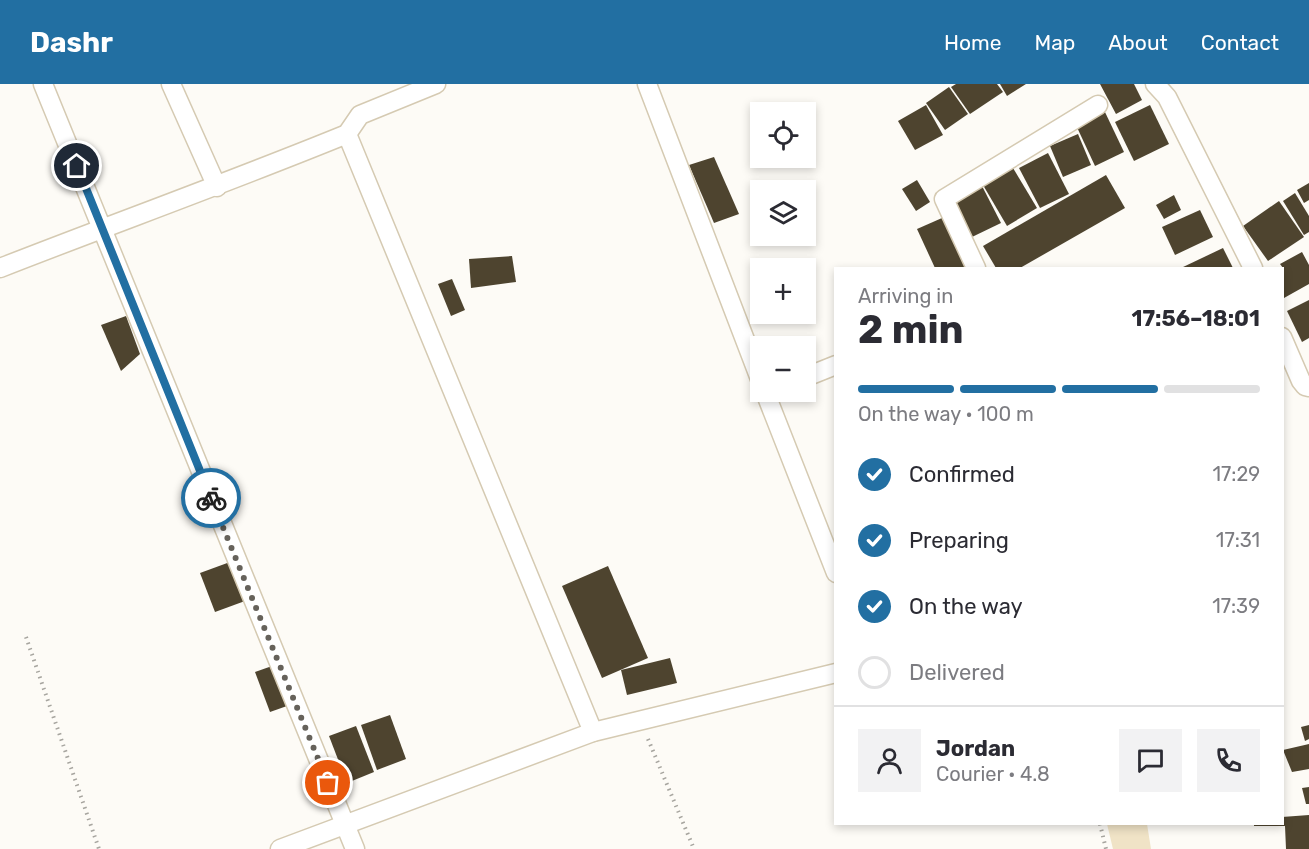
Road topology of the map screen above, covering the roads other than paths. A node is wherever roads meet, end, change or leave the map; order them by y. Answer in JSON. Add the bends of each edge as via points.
{"nodes":[{"id":1,"x":43,"y":84,"type":"edge"},
{"id":2,"x":171,"y":84,"type":"edge"},
{"id":3,"x":436,"y":84,"type":"edge"},
{"id":4,"x":647,"y":84,"type":"edge"},
{"id":5,"x":1155,"y":84,"type":"edge"},
{"id":6,"x":1098,"y":105,"type":"dead end"},
{"id":7,"x":347,"y":134,"type":"junction"},
{"id":8,"x":217,"y":187,"type":"junction"},
{"id":9,"x":102,"y":228,"type":"junction"},
{"id":10,"x":976,"y":267,"type":"edge"},
{"id":11,"x":1252,"y":267,"type":"edge"},
{"id":12,"x":0,"y":268,"type":"edge"},
{"id":13,"x":1284,"y":346,"type":"edge"},
{"id":14,"x":750,"y":354,"type":"edge"},
{"id":15,"x":834,"y":366,"type":"edge"},
{"id":16,"x":1289,"y":368,"type":"edge"},
{"id":17,"x":816,"y":373,"type":"edge"},
{"id":18,"x":1309,"y":387,"type":"edge"},
{"id":19,"x":770,"y":402,"type":"edge"},
{"id":20,"x":834,"y":568,"type":"edge"},
{"id":21,"x":834,"y":673,"type":"edge"},
{"id":22,"x":593,"y":732,"type":"junction"},
{"id":23,"x":345,"y":825,"type":"junction"},
{"id":24,"x":280,"y":849,"type":"edge"},
{"id":25,"x":355,"y":849,"type":"edge"}],
"edges":[{"from":1,"to":9,"type":"street"},
{"from":2,"to":8,"type":"street"},
{"from":3,"to":7,"type":"street","via":[[360,115]]},
{"from":4,"to":14,"type":"street"},
{"from":5,"to":11,"type":"street","via":[[1167,97]]},
{"from":6,"to":10,"type":"street","via":[[944,199]]},
{"from":7,"to":8,"type":"street"},
{"from":7,"to":22,"type":"street"},
{"from":8,"to":9,"type":"street"},
{"from":9,"to":12,"type":"street"},
{"from":9,"to":23,"type":"street"},
{"from":13,"to":16,"type":"street"},
{"from":15,"to":17,"type":"street"},
{"from":16,"to":18,"type":"street"},
{"from":19,"to":20,"type":"street"},
{"from":21,"to":22,"type":"street"},
{"from":22,"to":23,"type":"street"},
{"from":23,"to":24,"type":"street"},
{"from":23,"to":25,"type":"street"}]}
